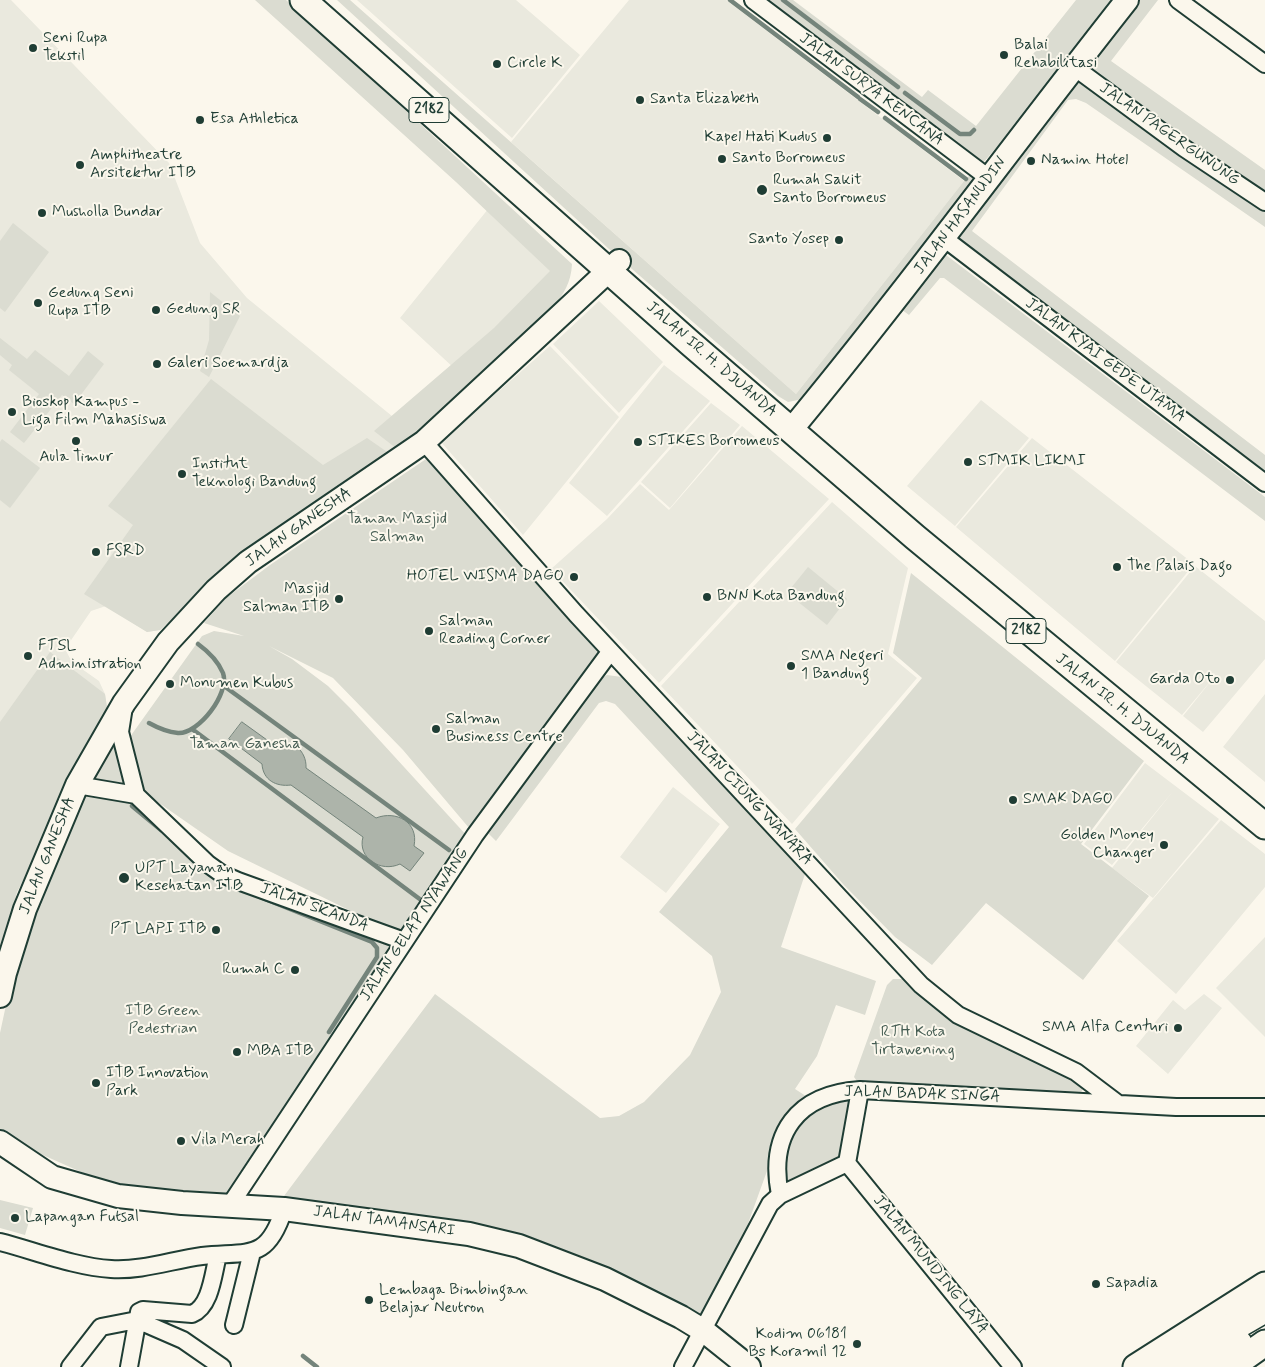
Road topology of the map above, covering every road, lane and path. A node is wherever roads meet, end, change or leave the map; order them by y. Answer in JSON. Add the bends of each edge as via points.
{"nodes":[{"id":1,"x":303,"y":0,"type":"edge"},
{"id":2,"x":327,"y":0,"type":"edge"},
{"id":3,"x":753,"y":0,"type":"edge"},
{"id":4,"x":1127,"y":0,"type":"edge"},
{"id":5,"x":1178,"y":0,"type":"edge"},
{"id":6,"x":1265,"y":64,"type":"edge"},
{"id":7,"x":1074,"y":67,"type":"junction"},
{"id":8,"x":990,"y":179,"type":"junction"},
{"id":9,"x":1265,"y":202,"type":"edge"},
{"id":10,"x":944,"y":239,"type":"junction"},
{"id":11,"x":614,"y":266,"type":"junction"},
{"id":12,"x":796,"y":424,"type":"junction"},
{"id":13,"x":424,"y":442,"type":"junction"},
{"id":14,"x":1265,"y":483,"type":"edge"},
{"id":15,"x":610,"y":652,"type":"junction"},
{"id":16,"x":124,"y":703,"type":"junction"},
{"id":17,"x":77,"y":785,"type":"junction"},
{"id":18,"x":136,"y":795,"type":"junction"},
{"id":19,"x":1265,"y":805,"type":"edge"},
{"id":20,"x":1265,"y":826,"type":"edge"},
{"id":21,"x":404,"y":941,"type":"junction"},
{"id":22,"x":0,"y":996,"type":"edge"},
{"id":23,"x":860,"y":1090,"type":"junction"},
{"id":24,"x":1116,"y":1102,"type":"junction"},
{"id":25,"x":1265,"y":1107,"type":"edge"},
{"id":26,"x":0,"y":1142,"type":"edge"},
{"id":27,"x":847,"y":1163,"type":"junction"},
{"id":28,"x":780,"y":1195,"type":"junction"},
{"id":29,"x":230,"y":1205,"type":"junction"},
{"id":30,"x":284,"y":1209,"type":"junction"},
{"id":31,"x":0,"y":1242,"type":"edge"},
{"id":32,"x":252,"y":1252,"type":"junction"},
{"id":33,"x":218,"y":1255,"type":"junction"},
{"id":34,"x":1265,"y":1285,"type":"edge"},
{"id":35,"x":1265,"y":1308,"type":"edge"},
{"id":36,"x":137,"y":1320,"type":"junction"},
{"id":37,"x":234,"y":1325,"type":"dead end"},
{"id":38,"x":1265,"y":1328,"type":"edge"},
{"id":39,"x":704,"y":1331,"type":"junction"},
{"id":40,"x":1265,"y":1343,"type":"edge"},
{"id":41,"x":70,"y":1367,"type":"edge"},
{"id":42,"x":129,"y":1367,"type":"edge"},
{"id":43,"x":222,"y":1367,"type":"edge"},
{"id":44,"x":683,"y":1367,"type":"edge"},
{"id":45,"x":749,"y":1367,"type":"edge"},
{"id":46,"x":1013,"y":1367,"type":"edge"},
{"id":47,"x":1136,"y":1367,"type":"edge"},
{"id":48,"x":1163,"y":1367,"type":"edge"},
{"id":49,"x":1202,"y":1367,"type":"edge"},
{"id":50,"x":1231,"y":1367,"type":"edge"}],
"edges":[{"from":1,"to":11,"type":"main road","name":"JALAN IR. H. DJUANDA","number":"2182"},
{"from":2,"to":11,"type":"main road","name":"JALAN IR. H. DJUANDA","number":"2182"},
{"from":3,"to":8,"type":"street","name":"JALAN SURYA KENCANA"},
{"from":4,"to":7,"type":"street","name":"JALAN HASANUDIN"},
{"from":5,"to":6,"type":"street"},
{"from":7,"to":8,"type":"street","name":"JALAN HASANUDIN"},
{"from":7,"to":9,"type":"street","name":"JALAN PAGERGUNUNG","via":[[1184,148]]},
{"from":8,"to":10,"type":"street","name":"JALAN HASANUDIN"},
{"from":10,"to":12,"type":"street","name":"JALAN HASANUDIN"},
{"from":10,"to":14,"type":"street","name":"JALAN KYAI GEDE UTAMA"},
{"from":11,"to":12,"type":"main road","name":"JALAN IR. H. DJUANDA","number":"2182"},
{"from":11,"to":13,"type":"street","name":"JALAN GANESHA"},
{"from":12,"to":19,"type":"main road","name":"JALAN IR. H. DJUANDA","number":"2182"},
{"from":12,"to":20,"type":"main road","name":"JALAN IR. H. DJUANDA","number":"2182","via":[[985,597]]},
{"from":13,"to":15,"type":"street","name":"JALAN CIUNG WANARA"},
{"from":13,"to":16,"type":"street","name":"JALAN GANESHA","via":[[287,535],[216,590],[168,642]]},
{"from":15,"to":21,"type":"street","name":"JALAN GELAP NYAWANG","via":[[475,835]]},
{"from":15,"to":24,"type":"street","name":"JALAN CIUNG WANARA","via":[[922,985],[958,1015],[1076,1072]]},
{"from":16,"to":17,"type":"street","name":"JALAN GANESHA"},
{"from":16,"to":18,"type":"street","via":[[120,732]]},
{"from":17,"to":18,"type":"street"},
{"from":17,"to":22,"type":"street","name":"JALAN GANESHA","via":[[25,910]]},
{"from":18,"to":21,"type":"street","name":"JALAN SKANDA","via":[[222,874]]},
{"from":21,"to":29,"type":"street","name":"JALAN GELAP NYAWANG"},
{"from":23,"to":24,"type":"street","name":"JALAN BADAK SINGA"},
{"from":23,"to":27,"type":"street"},
{"from":23,"to":28,"type":"street","name":"JALAN BADAK SINGA","via":[[838,1092],[817,1100],[799,1113],[786,1130],[777,1151],[776,1174]]},
{"from":24,"to":25,"type":"street","name":"JALAN BADAK SINGA","via":[[1176,1107]]},
{"from":26,"to":29,"type":"street","name":"JALAN TAMANSARI","via":[[52,1177],[83,1187],[118,1196]]},
{"from":27,"to":28,"type":"street"},
{"from":27,"to":46,"type":"street","name":"JALAN MUNDING LAYA"},
{"from":28,"to":39,"type":"street","via":[[770,1204]]},
{"from":29,"to":30,"type":"street","name":"JALAN TAMANSARI"},
{"from":30,"to":32,"type":"street","via":[[269,1242]]},
{"from":30,"to":39,"type":"street","name":"JALAN TAMANSARI","via":[[469,1234],[520,1246],[605,1279],[681,1316]]},
{"from":31,"to":33,"type":"street","via":[[112,1269]]},
{"from":32,"to":33,"type":"street"},
{"from":32,"to":37,"type":"street"},
{"from":33,"to":36,"type":"street","via":[[204,1304],[192,1314],[143,1310]]},
{"from":34,"to":47,"type":"main road"},
{"from":35,"to":48,"type":"highway"},
{"from":36,"to":41,"type":"street","via":[[101,1327]]},
{"from":36,"to":42,"type":"street"},
{"from":36,"to":43,"type":"street","via":[[183,1340]]},
{"from":38,"to":49,"type":"highway"},
{"from":39,"to":44,"type":"street"},
{"from":39,"to":45,"type":"street","name":"JALAN TAMANSARI"},
{"from":40,"to":50,"type":"main road"}]}
